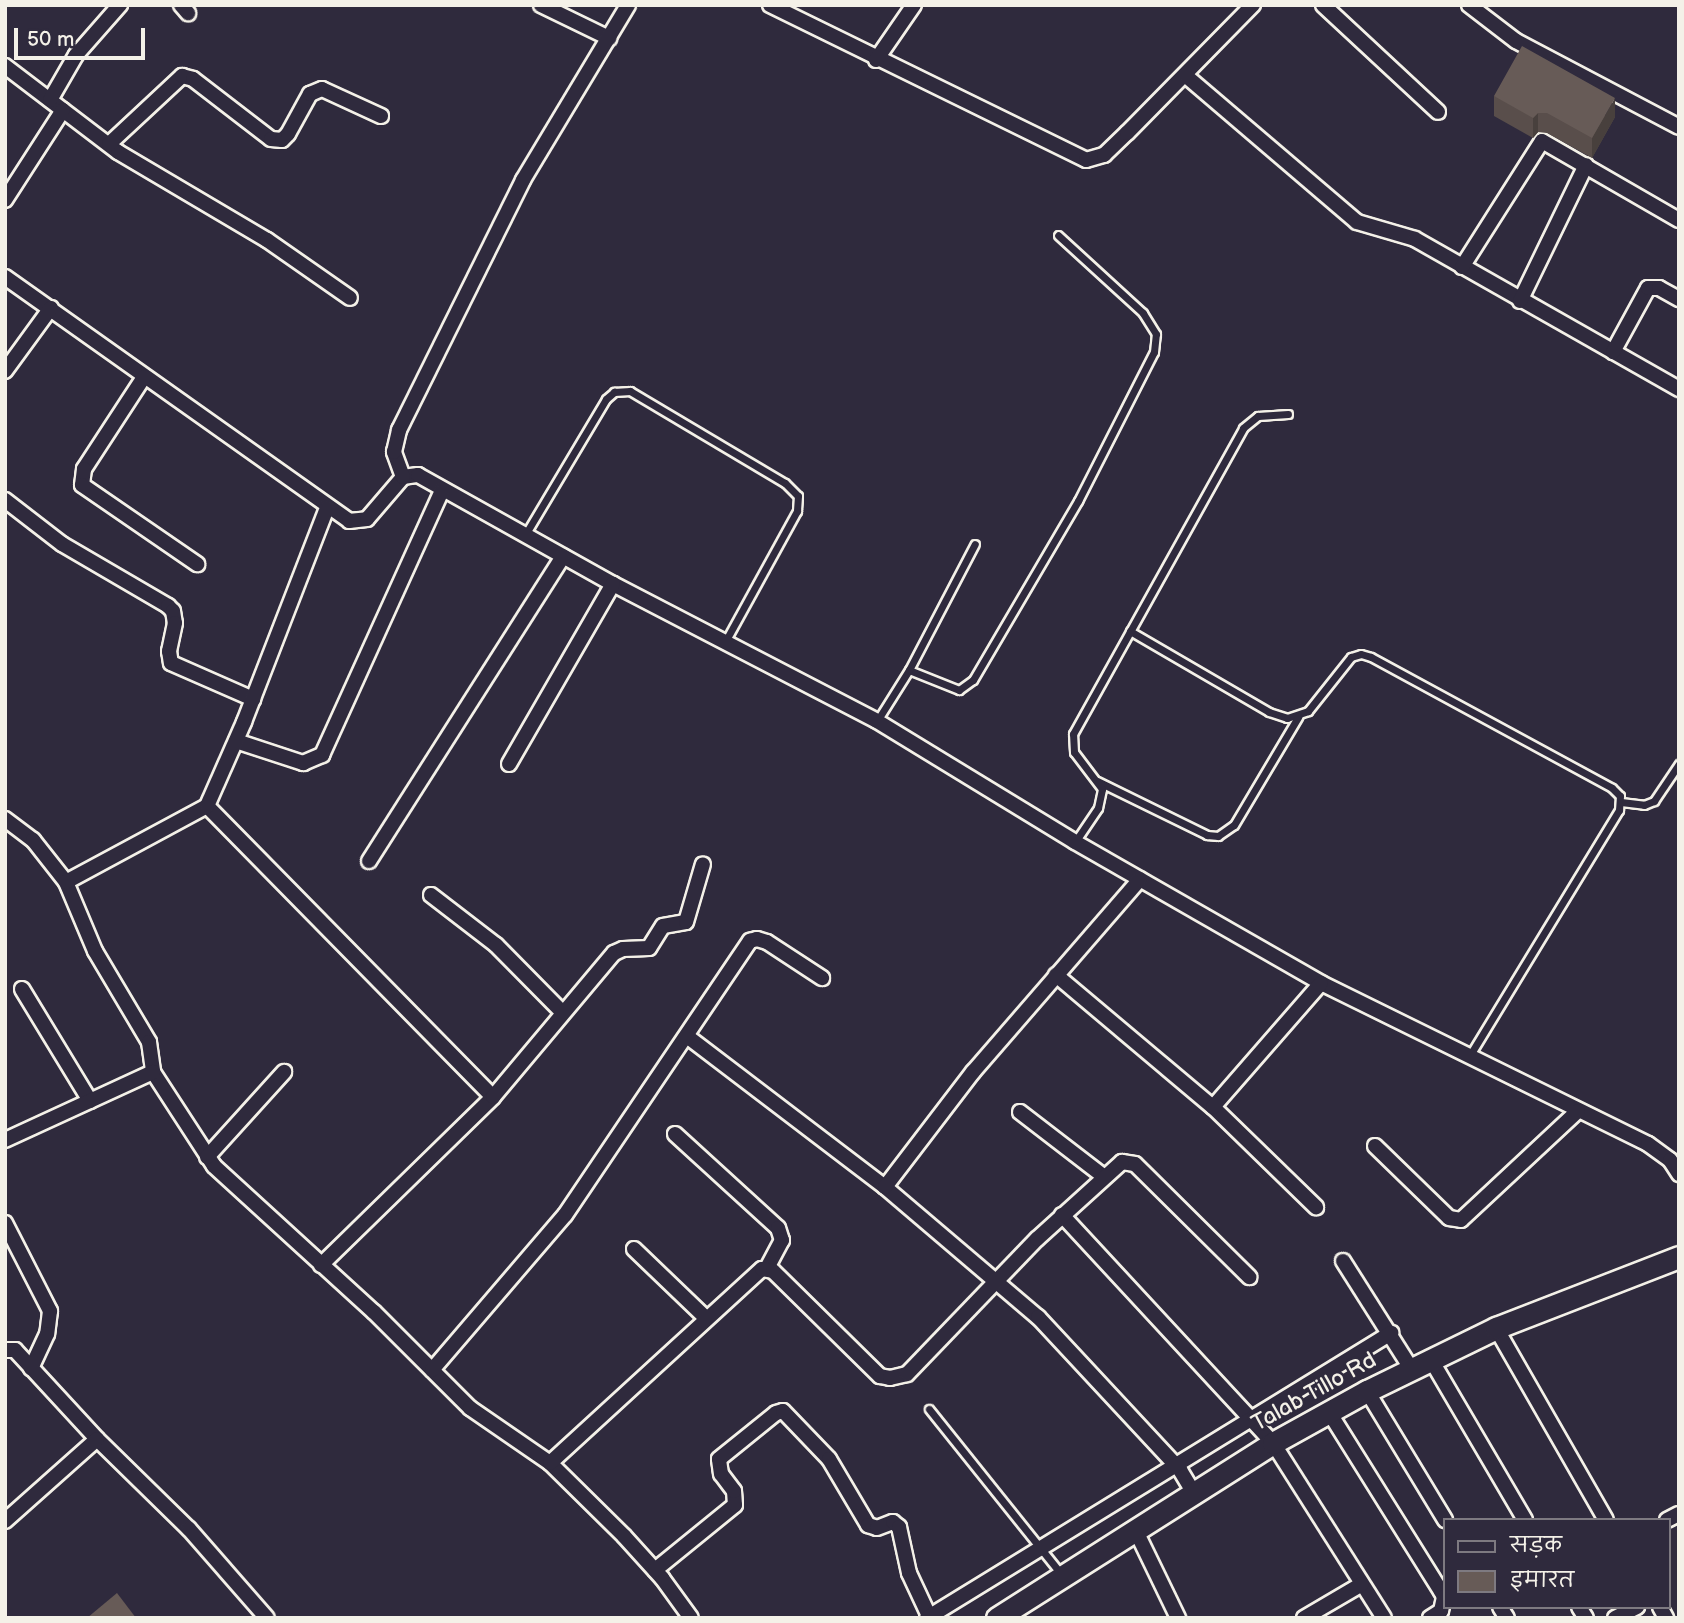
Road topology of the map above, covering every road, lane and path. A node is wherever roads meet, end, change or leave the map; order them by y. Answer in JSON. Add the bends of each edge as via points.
{"nodes":[{"id":1,"x":120,"y":5,"type":"edge"},
{"id":2,"x":541,"y":5,"type":"edge"},
{"id":3,"x":628,"y":5,"type":"edge"},
{"id":4,"x":770,"y":5,"type":"edge"},
{"id":5,"x":914,"y":5,"type":"edge"},
{"id":6,"x":1253,"y":5,"type":"edge"},
{"id":7,"x":1323,"y":5,"type":"edge"},
{"id":8,"x":1469,"y":5,"type":"edge"},
{"id":9,"x":609,"y":38,"type":"junction"},
{"id":10,"x":876,"y":60,"type":"junction"},
{"id":11,"x":5,"y":66,"type":"edge"},
{"id":12,"x":1185,"y":75,"type":"junction"},
{"id":13,"x":50,"y":100,"type":"junction"},
{"id":14,"x":63,"y":110,"type":"junction"},
{"id":15,"x":1438,"y":112,"type":"dead end"},
{"id":16,"x":381,"y":116,"type":"dead end"},
{"id":17,"x":1679,"y":127,"type":"edge"},
{"id":18,"x":109,"y":144,"type":"junction"},
{"id":19,"x":1586,"y":165,"type":"junction"},
{"id":20,"x":5,"y":200,"type":"edge"},
{"id":21,"x":1679,"y":220,"type":"edge"},
{"id":22,"x":1058,"y":235,"type":"dead end"},
{"id":23,"x":1462,"y":267,"type":"junction"},
{"id":24,"x":5,"y":277,"type":"edge"},
{"id":25,"x":350,"y":298,"type":"dead end"},
{"id":26,"x":1679,"y":299,"type":"edge"},
{"id":27,"x":1520,"y":301,"type":"junction"},
{"id":28,"x":51,"y":308,"type":"junction"},
{"id":29,"x":1612,"y":352,"type":"junction"},
{"id":30,"x":5,"y":371,"type":"edge"},
{"id":31,"x":144,"y":377,"type":"junction"},
{"id":32,"x":1679,"y":388,"type":"edge"},
{"id":33,"x":1288,"y":414,"type":"dead end"},
{"id":34,"x":403,"y":477,"type":"junction"},
{"id":35,"x":442,"y":491,"type":"junction"},
{"id":36,"x":5,"y":500,"type":"edge"},
{"id":37,"x":327,"y":508,"type":"junction"},
{"id":38,"x":524,"y":536,"type":"junction"},
{"id":39,"x":975,"y":544,"type":"dead end"},
{"id":40,"x":563,"y":557,"type":"junction"},
{"id":41,"x":197,"y":564,"type":"dead end"},
{"id":42,"x":613,"y":584,"type":"junction"},
{"id":43,"x":1130,"y":631,"type":"junction"},
{"id":44,"x":725,"y":642,"type":"junction"},
{"id":45,"x":909,"y":670,"type":"junction"},
{"id":46,"x":253,"y":699,"type":"junction"},
{"id":47,"x":1298,"y":717,"type":"junction"},
{"id":48,"x":877,"y":721,"type":"junction"},
{"id":49,"x":236,"y":741,"type":"junction"},
{"id":50,"x":509,"y":764,"type":"dead end"},
{"id":51,"x":1679,"y":764,"type":"edge"},
{"id":52,"x":1097,"y":780,"type":"junction"},
{"id":53,"x":1622,"y":802,"type":"junction"},
{"id":54,"x":207,"y":806,"type":"junction"},
{"id":55,"x":5,"y":819,"type":"edge"},
{"id":56,"x":1075,"y":842,"type":"junction"},
{"id":57,"x":369,"y":861,"type":"dead end"},
{"id":58,"x":704,"y":864,"type":"dead end"},
{"id":59,"x":1140,"y":879,"type":"junction"},
{"id":60,"x":66,"y":882,"type":"junction"},
{"id":61,"x":431,"y":895,"type":"dead end"},
{"id":62,"x":1056,"y":975,"type":"junction"},
{"id":63,"x":822,"y":978,"type":"dead end"},
{"id":64,"x":1321,"y":983,"type":"junction"},
{"id":65,"x":22,"y":989,"type":"dead end"},
{"id":66,"x":563,"y":1013,"type":"junction"},
{"id":67,"x":688,"y":1037,"type":"junction"},
{"id":68,"x":1469,"y":1058,"type":"junction"},
{"id":69,"x":153,"y":1072,"type":"junction"},
{"id":70,"x":284,"y":1072,"type":"dead end"},
{"id":71,"x":493,"y":1097,"type":"junction"},
{"id":72,"x":90,"y":1101,"type":"junction"},
{"id":73,"x":1213,"y":1107,"type":"junction"},
{"id":74,"x":1578,"y":1111,"type":"junction"},
{"id":75,"x":1020,"y":1112,"type":"dead end"},
{"id":76,"x":675,"y":1134,"type":"dead end"},
{"id":77,"x":5,"y":1140,"type":"edge"},
{"id":78,"x":1375,"y":1146,"type":"dead end"},
{"id":79,"x":207,"y":1157,"type":"junction"},
{"id":80,"x":1679,"y":1174,"type":"edge"},
{"id":81,"x":1103,"y":1176,"type":"junction"},
{"id":82,"x":885,"y":1187,"type":"junction"},
{"id":83,"x":1316,"y":1207,"type":"dead end"},
{"id":84,"x":1062,"y":1215,"type":"junction"},
{"id":85,"x":5,"y":1223,"type":"edge"},
{"id":86,"x":634,"y":1249,"type":"dead end"},
{"id":87,"x":1679,"y":1257,"type":"edge"},
{"id":88,"x":1343,"y":1261,"type":"dead end"},
{"id":89,"x":321,"y":1265,"type":"junction"},
{"id":90,"x":767,"y":1268,"type":"junction"},
{"id":91,"x":1249,"y":1277,"type":"dead end"},
{"id":92,"x":996,"y":1280,"type":"junction"},
{"id":93,"x":706,"y":1318,"type":"junction"},
{"id":94,"x":1496,"y":1328,"type":"junction"},
{"id":95,"x":1392,"y":1336,"type":"junction"},
{"id":96,"x":5,"y":1350,"type":"edge"},
{"id":97,"x":1430,"y":1359,"type":"junction"},
{"id":98,"x":1406,"y":1360,"type":"junction"},
{"id":99,"x":31,"y":1368,"type":"junction"},
{"id":100,"x":432,"y":1370,"type":"junction"},
{"id":101,"x":1367,"y":1391,"type":"junction"},
{"id":102,"x":929,"y":1409,"type":"dead end"},
{"id":103,"x":1329,"y":1412,"type":"junction"},
{"id":104,"x":1262,"y":1430,"type":"junction"},
{"id":105,"x":97,"y":1438,"type":"junction"},
{"id":106,"x":550,"y":1463,"type":"junction"},
{"id":107,"x":1184,"y":1477,"type":"junction"},
{"id":108,"x":1444,"y":1518,"type":"edge"},
{"id":109,"x":1524,"y":1518,"type":"edge"},
{"id":110,"x":1605,"y":1518,"type":"edge"},
{"id":111,"x":5,"y":1521,"type":"edge"},
{"id":112,"x":1136,"y":1531,"type":"junction"},
{"id":113,"x":1051,"y":1560,"type":"junction"},
{"id":114,"x":655,"y":1570,"type":"junction"},
{"id":115,"x":1362,"y":1584,"type":"junction"},
{"id":116,"x":1442,"y":1593,"type":"edge"},
{"id":117,"x":1442,"y":1606,"type":"edge"},
{"id":118,"x":1633,"y":1609,"type":"edge"},
{"id":119,"x":929,"y":1617,"type":"edge"},
{"id":120,"x":1177,"y":1617,"type":"edge"},
{"id":121,"x":267,"y":1618,"type":"edge"},
{"id":122,"x":691,"y":1618,"type":"edge"},
{"id":123,"x":997,"y":1618,"type":"edge"},
{"id":124,"x":1304,"y":1618,"type":"edge"},
{"id":125,"x":1384,"y":1618,"type":"edge"},
{"id":126,"x":1430,"y":1618,"type":"edge"},
{"id":127,"x":1615,"y":1618,"type":"edge"}],
"edges":[{"from":1,"to":13,"type":"street","via":[[76,55]]},
{"from":2,"to":9,"type":"street"},
{"from":3,"to":9,"type":"street"},
{"from":4,"to":10,"type":"street"},
{"from":5,"to":10,"type":"street"},
{"from":6,"to":12,"type":"street"},
{"from":7,"to":15,"type":"street"},
{"from":8,"to":17,"type":"street","via":[[1516,41]]},
{"from":9,"to":34,"type":"street","via":[[523,180],[399,430],[394,452]]},
{"from":10,"to":12,"type":"street","via":[[1086,160],[1104,155]]},
{"from":11,"to":13,"type":"street"},
{"from":12,"to":23,"type":"street","via":[[1343,213],[1357,222],[1415,239]]},
{"from":13,"to":14,"type":"street"},
{"from":14,"to":18,"type":"street"},
{"from":14,"to":20,"type":"street"},
{"from":16,"to":18,"type":"street","via":[[322,89],[310,94],[288,134],[271,139],[193,79],[182,76]]},
{"from":18,"to":25,"type":"street","via":[[267,240]]},
{"from":19,"to":21,"type":"street"},
{"from":19,"to":23,"type":"street","via":[[1546,142],[1538,143]]},
{"from":19,"to":27,"type":"street"},
{"from":22,"to":45,"type":"lane","via":[[1143,313],[1156,334],[1154,352],[1078,500],[973,680],[959,690]]},
{"from":23,"to":27,"type":"street"},
{"from":24,"to":28,"type":"street"},
{"from":26,"to":29,"type":"street","via":[[1659,288],[1648,289]]},
{"from":27,"to":29,"type":"street"},
{"from":28,"to":30,"type":"street"},
{"from":28,"to":31,"type":"street"},
{"from":29,"to":32,"type":"street"},
{"from":31,"to":37,"type":"street"},
{"from":31,"to":41,"type":"street","via":[[84,469],[82,485]]},
{"from":33,"to":43,"type":"lane","via":[[1258,416],[1242,428]]},
{"from":34,"to":35,"type":"street","via":[[418,475]]},
{"from":34,"to":37,"type":"street","via":[[368,519],[349,522]]},
{"from":35,"to":38,"type":"street"},
{"from":35,"to":49,"type":"street","via":[[322,755],[303,763]]},
{"from":36,"to":46,"type":"street","via":[[62,544],[169,606],[175,623],[170,663]]},
{"from":37,"to":46,"type":"street"},
{"from":38,"to":40,"type":"street"},
{"from":38,"to":44,"type":"lane","via":[[606,399],[614,392],[630,391],[785,482],[797,496],[797,511]]},
{"from":39,"to":45,"type":"lane"},
{"from":40,"to":42,"type":"street"},
{"from":40,"to":57,"type":"street"},
{"from":42,"to":44,"type":"street"},
{"from":42,"to":50,"type":"street"},
{"from":43,"to":47,"type":"lane","via":[[1269,712]]},
{"from":43,"to":52,"type":"lane","via":[[1073,734],[1074,752]]},
{"from":44,"to":48,"type":"street"},
{"from":45,"to":48,"type":"lane"},
{"from":46,"to":49,"type":"street"},
{"from":47,"to":52,"type":"lane","via":[[1234,825],[1218,836],[1207,835]]},
{"from":47,"to":53,"type":"lane","via":[[1315,705],[1351,657],[1361,654],[1612,788]]},
{"from":48,"to":56,"type":"street"},
{"from":49,"to":54,"type":"street"},
{"from":51,"to":53,"type":"lane","via":[[1649,804]]},
{"from":52,"to":56,"type":"lane","via":[[1102,789],[1098,808]]},
{"from":53,"to":68,"type":"lane"},
{"from":54,"to":60,"type":"street"},
{"from":54,"to":71,"type":"street"},
{"from":55,"to":60,"type":"street","via":[[33,840]]},
{"from":56,"to":59,"type":"street"},
{"from":58,"to":66,"type":"street","via":[[686,922],[663,926],[649,948],[614,953]]},
{"from":59,"to":62,"type":"street"},
{"from":59,"to":64,"type":"street"},
{"from":60,"to":69,"type":"street","via":[[95,951],[149,1042]]},
{"from":61,"to":66,"type":"street","via":[[496,945]]},
{"from":62,"to":73,"type":"street"},
{"from":62,"to":82,"type":"street","via":[[973,1072]]},
{"from":63,"to":67,"type":"street","via":[[766,942],[750,941]]},
{"from":64,"to":68,"type":"street"},
{"from":64,"to":73,"type":"street"},
{"from":65,"to":72,"type":"street"},
{"from":66,"to":71,"type":"street"},
{"from":67,"to":82,"type":"street"},
{"from":67,"to":100,"type":"street","via":[[565,1215]]},
{"from":68,"to":74,"type":"street"},
{"from":69,"to":72,"type":"street"},
{"from":69,"to":79,"type":"street"},
{"from":70,"to":79,"type":"street"},
{"from":71,"to":89,"type":"street"},
{"from":72,"to":77,"type":"street"},
{"from":73,"to":83,"type":"street"},
{"from":74,"to":78,"type":"street","via":[[1461,1220],[1449,1218]]},
{"from":74,"to":80,"type":"street","via":[[1661,1152]]},
{"from":75,"to":81,"type":"street"},
{"from":76,"to":90,"type":"street","via":[[778,1228],[782,1240]]},
{"from":79,"to":89,"type":"street"},
{"from":81,"to":84,"type":"street"},
{"from":81,"to":91,"type":"street","via":[[1122,1161],[1135,1164]]},
{"from":82,"to":92,"type":"street"},
{"from":84,"to":92,"type":"street"},
{"from":84,"to":104,"type":"street"},
{"from":85,"to":99,"type":"street","via":[[50,1311],[47,1334]]},
{"from":86,"to":93,"type":"street"},
{"from":87,"to":94,"type":"main road","name":"Talab Tillo Rd"},
{"from":88,"to":95,"type":"street"},
{"from":89,"to":100,"type":"street"},
{"from":90,"to":92,"type":"street","via":[[873,1370],[890,1378],[916,1368]]},
{"from":90,"to":93,"type":"street","via":[[756,1272]]},
{"from":92,"to":107,"type":"street","via":[[1054,1332]]},
{"from":93,"to":106,"type":"street"},
{"from":94,"to":97,"type":"main road","name":"Talab Tillo Rd"},
{"from":94,"to":110,"type":"street"},
{"from":95,"to":98,"type":"street"},
{"from":95,"to":104,"type":"street"},
{"from":96,"to":99,"type":"street","via":[[15,1350]]},
{"from":97,"to":98,"type":"main road","name":"Talab Tillo Rd"},
{"from":97,"to":109,"type":"street"},
{"from":98,"to":101,"type":"main road","name":"Talab Tillo Rd"},
{"from":99,"to":105,"type":"street"},
{"from":100,"to":106,"type":"street","via":[[470,1408]]},
{"from":101,"to":103,"type":"main road","name":"Talab Tillo Rd"},
{"from":101,"to":108,"type":"street"},
{"from":102,"to":113,"type":"lane"},
{"from":103,"to":104,"type":"main road","name":"Talab Tillo Rd"},
{"from":103,"to":116,"type":"street"},
{"from":104,"to":107,"type":"main road","name":"Talab Tillo Rd"},
{"from":104,"to":107,"type":"street"},
{"from":104,"to":115,"type":"street"},
{"from":105,"to":111,"type":"street"},
{"from":105,"to":121,"type":"street","via":[[189,1529]]},
{"from":106,"to":114,"type":"street"},
{"from":107,"to":112,"type":"main road","name":"Talab Tillo Rd"},
{"from":107,"to":113,"type":"street"},
{"from":112,"to":113,"type":"main road","name":"Talab Tillo Rd"},
{"from":112,"to":120,"type":"street"},
{"from":113,"to":119,"type":"street"},
{"from":113,"to":123,"type":"main road","name":"Talab Tillo Rd"},
{"from":114,"to":119,"type":"street","via":[[735,1505],[734,1491],[721,1475],[719,1459],[783,1411],[829,1459],[868,1525],[877,1528],[893,1522],[899,1527],[909,1573]]},
{"from":114,"to":122,"type":"street"},
{"from":115,"to":124,"type":"street"},
{"from":115,"to":125,"type":"street"},
{"from":117,"to":126,"type":"street"},
{"from":118,"to":127,"type":"street"}]}
